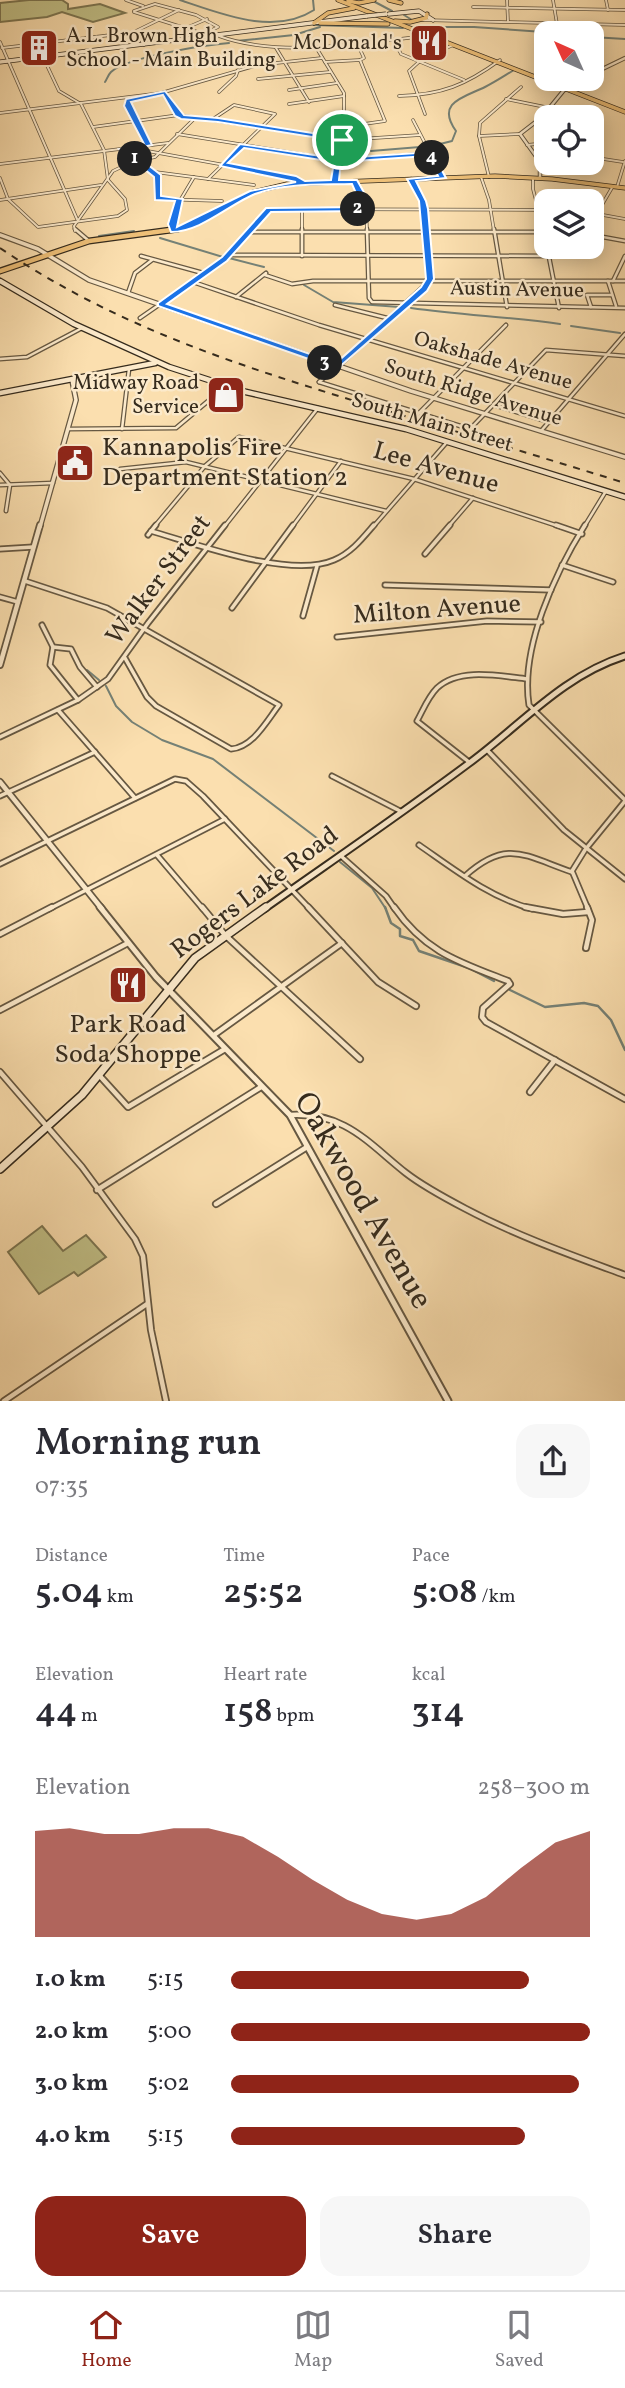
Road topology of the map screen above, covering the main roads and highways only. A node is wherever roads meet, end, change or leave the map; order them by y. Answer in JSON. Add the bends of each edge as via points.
{"nodes":[{"id":1,"x":338,"y":0,"type":"edge"},
{"id":2,"x":389,"y":0,"type":"edge"},
{"id":3,"x":345,"y":1,"type":"edge"},
{"id":4,"x":372,"y":1,"type":"edge"},
{"id":5,"x":399,"y":2,"type":"edge"},
{"id":6,"x":356,"y":8,"type":"junction"},
{"id":7,"x":365,"y":9,"type":"junction"},
{"id":8,"x":341,"y":10,"type":"junction"},
{"id":9,"x":388,"y":14,"type":"junction"},
{"id":10,"x":427,"y":14,"type":"junction"},
{"id":11,"x":325,"y":15,"type":"junction"},
{"id":12,"x":393,"y":20,"type":"junction"},
{"id":13,"x":433,"y":20,"type":"road end"},
{"id":14,"x":334,"y":21,"type":"junction"},
{"id":15,"x":415,"y":21,"type":"junction"},
{"id":16,"x":317,"y":23,"type":"junction"},
{"id":17,"x":398,"y":25,"type":"junction"},
{"id":18,"x":410,"y":27,"type":"junction"},
{"id":19,"x":499,"y":61,"type":"junction"},
{"id":20,"x":0,"y":62,"type":"edge"},
{"id":21,"x":534,"y":73,"type":"edge"},
{"id":22,"x":534,"y":74,"type":"edge"},
{"id":23,"x":577,"y":91,"type":"edge"},
{"id":24,"x":625,"y":110,"type":"edge"},
{"id":25,"x":625,"y":188,"type":"edge"},
{"id":26,"x":133,"y":236,"type":"junction"},
{"id":27,"x":89,"y":241,"type":"junction"},
{"id":28,"x":74,"y":249,"type":"junction"},
{"id":29,"x":49,"y":256,"type":"junction"},
{"id":30,"x":0,"y":273,"type":"edge"},
{"id":31,"x":0,"y":281,"type":"edge"},
{"id":32,"x":156,"y":363,"type":"junction"},
{"id":33,"x":0,"y":393,"type":"edge"},
{"id":34,"x":625,"y":497,"type":"edge"},
{"id":35,"x":625,"y":656,"type":"edge"},
{"id":36,"x":0,"y":1169,"type":"edge"}],
"edges":[{"from":1,"to":3,"type":"main road"},
{"from":2,"to":5,"type":"main road"},
{"from":3,"to":4,"type":"main road"},
{"from":3,"to":6,"type":"main road"},
{"from":3,"to":7,"type":"main road"},
{"from":3,"to":8,"type":"main road"},
{"from":4,"to":7,"type":"main road","via":[[362,5]]},
{"from":5,"to":9,"type":"main road","via":[[402,9]]},
{"from":6,"to":8,"type":"main road"},
{"from":6,"to":17,"type":"main road"},
{"from":7,"to":12,"type":"main road"},
{"from":8,"to":11,"type":"main road"},
{"from":9,"to":10,"type":"main road"},
{"from":9,"to":14,"type":"main road","bridge":true},
{"from":10,"to":13,"type":"main road"},
{"from":10,"to":15,"type":"main road"},
{"from":11,"to":14,"type":"main road"},
{"from":11,"to":16,"type":"main road"},
{"from":12,"to":15,"type":"main road"},
{"from":12,"to":18,"type":"main road"},
{"from":14,"to":16,"type":"main road"},
{"from":15,"to":18,"type":"main road"},
{"from":16,"to":17,"type":"main road"},
{"from":16,"to":20,"type":"main road"},
{"from":17,"to":19,"type":"main road"},
{"from":18,"to":19,"type":"main road"},
{"from":19,"to":21,"type":"main road"},
{"from":19,"to":22,"type":"main road"},
{"from":23,"to":24,"type":"main road"},
{"from":25,"to":26,"type":"main road","via":[[489,177],[303,183],[253,192],[174,230]]},
{"from":26,"to":27,"type":"main road"},
{"from":26,"to":28,"type":"main road"},
{"from":27,"to":28,"type":"main road"},
{"from":27,"to":29,"type":"main road"},
{"from":28,"to":29,"type":"main road"},
{"from":29,"to":30,"type":"main road"},
{"from":31,"to":32,"type":"main road","name":"South Main Street"},
{"from":32,"to":33,"type":"main road"},
{"from":32,"to":34,"type":"main road","name":"South Main Street","via":[[226,386],[447,442]]},
{"from":35,"to":36,"type":"main road","name":"Rogers Lake Road","via":[[583,673],[470,763],[195,958],[99,1075]]}]}
